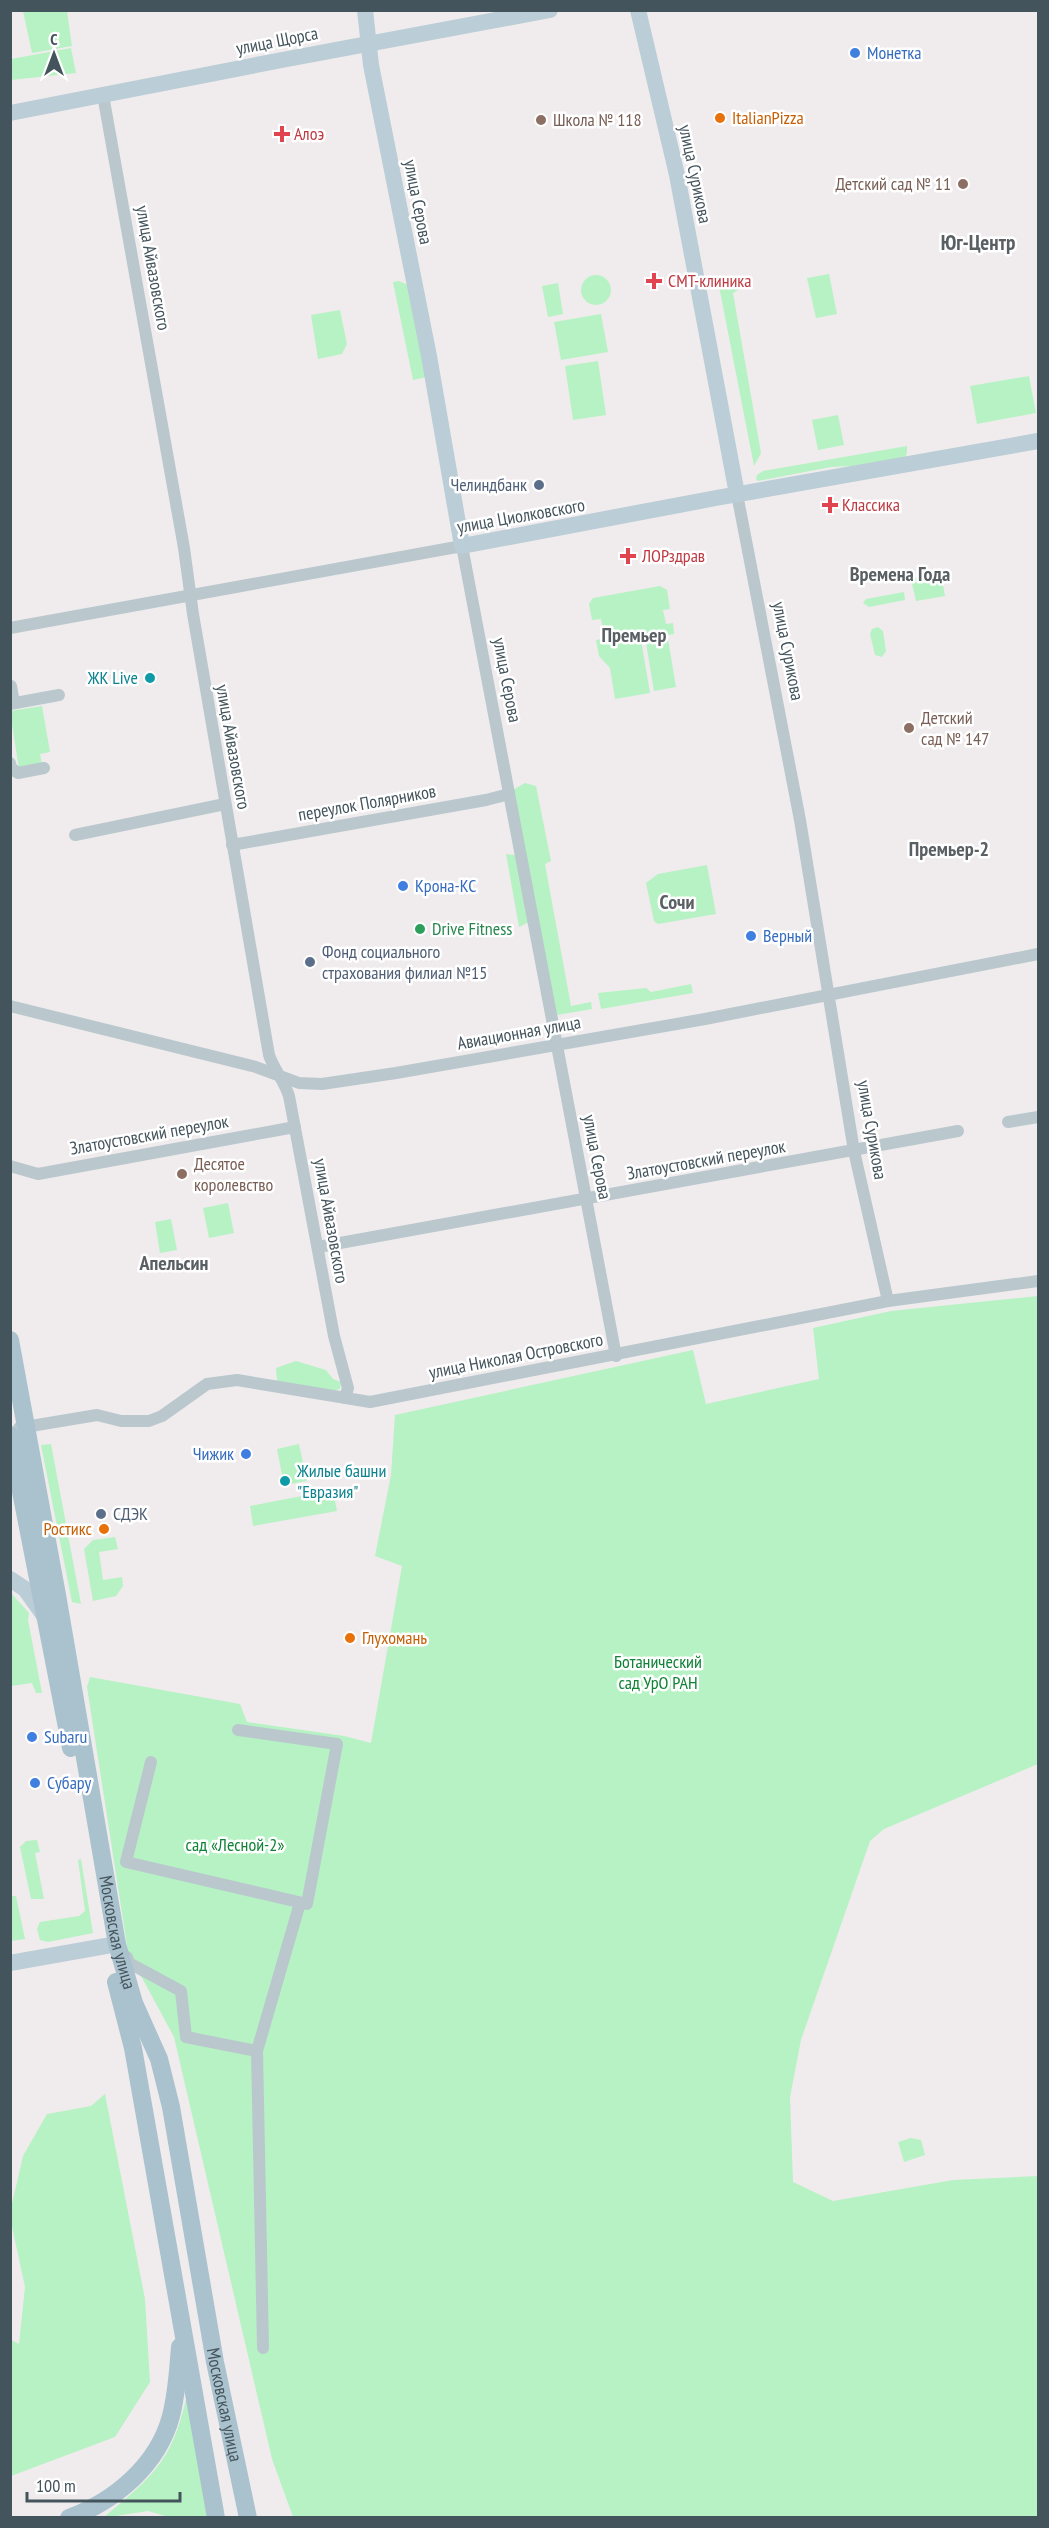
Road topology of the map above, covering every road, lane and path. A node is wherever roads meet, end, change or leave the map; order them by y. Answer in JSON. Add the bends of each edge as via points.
{"nodes":[{"id":1,"x":365,"y":10,"type":"edge"},
{"id":2,"x":550,"y":10,"type":"edge"},
{"id":3,"x":638,"y":10,"type":"edge"},
{"id":4,"x":369,"y":44,"type":"junction"},
{"id":5,"x":104,"y":95,"type":"junction"},
{"id":6,"x":10,"y":113,"type":"edge"},
{"id":7,"x":1038,"y":441,"type":"edge"},
{"id":8,"x":737,"y":494,"type":"junction"},
{"id":9,"x":462,"y":546,"type":"junction"},
{"id":10,"x":190,"y":594,"type":"junction"},
{"id":11,"x":10,"y":628,"type":"edge"},
{"id":12,"x":11,"y":686,"type":"edge"},
{"id":13,"x":59,"y":695,"type":"dead end"},
{"id":14,"x":12,"y":704,"type":"edge"},
{"id":15,"x":10,"y":763,"type":"edge"},
{"id":16,"x":44,"y":768,"type":"dead end"},
{"id":17,"x":509,"y":794,"type":"junction"},
{"id":18,"x":225,"y":804,"type":"junction"},
{"id":19,"x":75,"y":836,"type":"dead end"},
{"id":20,"x":232,"y":845,"type":"junction"},
{"id":21,"x":1038,"y":954,"type":"edge"},
{"id":22,"x":830,"y":996,"type":"junction"},
{"id":23,"x":10,"y":1006,"type":"edge"},
{"id":24,"x":556,"y":1046,"type":"junction"},
{"id":25,"x":283,"y":1078,"type":"junction"},
{"id":26,"x":1038,"y":1117,"type":"edge"},
{"id":27,"x":1008,"y":1122,"type":"dead end"},
{"id":28,"x":296,"y":1127,"type":"junction"},
{"id":29,"x":958,"y":1131,"type":"dead end"},
{"id":30,"x":854,"y":1150,"type":"junction"},
{"id":31,"x":10,"y":1166,"type":"edge"},
{"id":32,"x":585,"y":1200,"type":"junction"},
{"id":33,"x":318,"y":1247,"type":"junction"},
{"id":34,"x":1038,"y":1281,"type":"edge"},
{"id":35,"x":888,"y":1301,"type":"junction"},
{"id":36,"x":10,"y":1340,"type":"edge"},
{"id":37,"x":616,"y":1356,"type":"junction"},
{"id":38,"x":345,"y":1398,"type":"junction"},
{"id":39,"x":16,"y":1431,"type":"edge"},
{"id":40,"x":10,"y":1579,"type":"edge"},
{"id":41,"x":53,"y":1617,"type":"junction"},
{"id":42,"x":238,"y":1730,"type":"dead end"},
{"id":43,"x":151,"y":1762,"type":"dead end"},
{"id":44,"x":300,"y":1903,"type":"junction"},
{"id":45,"x":115,"y":1949,"type":"junction"},
{"id":46,"x":10,"y":1963,"type":"edge"},
{"id":47,"x":257,"y":2051,"type":"junction"},
{"id":48,"x":183,"y":2321,"type":"junction"},
{"id":49,"x":263,"y":2348,"type":"dead end"},
{"id":50,"x":69,"y":2517,"type":"edge"},
{"id":51,"x":216,"y":2517,"type":"edge"},
{"id":52,"x":248,"y":2517,"type":"edge"}],
"edges":[{"from":1,"to":4,"type":"street","name":"улица Серова"},
{"from":2,"to":4,"type":"street","name":"улица Щорса"},
{"from":3,"to":8,"type":"street","name":"улица Сурикова","via":[[677,175]]},
{"from":4,"to":5,"type":"street","name":"улица Щорса"},
{"from":4,"to":9,"type":"street","name":"улица Серова"},
{"from":5,"to":6,"type":"street","name":"улица Щорса"},
{"from":5,"to":10,"type":"street","name":"улица Айвазовского"},
{"from":7,"to":8,"type":"street","name":"улица Циолковского"},
{"from":8,"to":9,"type":"street","name":"улица Циолковского"},
{"from":8,"to":22,"type":"street","name":"улица Сурикова"},
{"from":9,"to":10,"type":"street","name":"улица Циолковского"},
{"from":9,"to":17,"type":"street","name":"улица Серова"},
{"from":10,"to":11,"type":"street","name":"улица Циолковского"},
{"from":10,"to":18,"type":"street","name":"улица Айвазовского"},
{"from":12,"to":14,"type":"street"},
{"from":13,"to":14,"type":"street"},
{"from":15,"to":16,"type":"street","via":[[18,773]]},
{"from":17,"to":20,"type":"street","name":"переулок Полярников"},
{"from":17,"to":24,"type":"street","name":"улица Серова"},
{"from":18,"to":19,"type":"street"},
{"from":18,"to":20,"type":"street","name":"улица Айвазовского"},
{"from":20,"to":25,"type":"street","name":"улица Айвазовского","via":[[269,1055]]},
{"from":21,"to":22,"type":"street","name":"Авиационная улица"},
{"from":22,"to":24,"type":"street","name":"Авиационная улица"},
{"from":22,"to":30,"type":"street","name":"улица Сурикова"},
{"from":23,"to":25,"type":"street","name":"Авиационная улица","via":[[256,1066]]},
{"from":24,"to":25,"type":"street","name":"Авиационная улица","via":[[342,1082],[307,1084]]},
{"from":24,"to":32,"type":"street","name":"улица Серова"},
{"from":25,"to":28,"type":"street","name":"улица Айвазовского"},
{"from":26,"to":27,"type":"street"},
{"from":28,"to":31,"type":"street","name":"Златоустовский переулок","via":[[38,1174]]},
{"from":28,"to":33,"type":"street","name":"улица Айвазовского"},
{"from":29,"to":30,"type":"street","name":"Златоустовский переулок"},
{"from":30,"to":32,"type":"street","name":"Златоустовский переулок"},
{"from":30,"to":35,"type":"street","name":"улица Сурикова"},
{"from":32,"to":33,"type":"street","name":"Златоустовский переулок"},
{"from":32,"to":37,"type":"street","name":"улица Серова"},
{"from":33,"to":38,"type":"street","name":"улица Айвазовского","via":[[348,1388]]},
{"from":34,"to":35,"type":"street","name":"улица Николая Островского"},
{"from":35,"to":37,"type":"street","name":"улица Николая Островского"},
{"from":36,"to":39,"type":"main road","name":"Московская улица"},
{"from":37,"to":38,"type":"street","name":"улица Николая Островского","via":[[370,1402]]},
{"from":38,"to":39,"type":"street","name":"улица Николая Островского","via":[[237,1380],[207,1384],[162,1416],[149,1420],[121,1421],[97,1415]]},
{"from":39,"to":41,"type":"main road","name":"Московская улица","via":[[37,1569]]},
{"from":40,"to":41,"type":"street"},
{"from":41,"to":45,"type":"main road","name":"Московская улица"},
{"from":42,"to":44,"type":"street","via":[[337,1744],[307,1904]]},
{"from":43,"to":44,"type":"street","via":[[126,1862]]},
{"from":44,"to":47,"type":"street"},
{"from":45,"to":46,"type":"street"},
{"from":45,"to":47,"type":"street","via":[[129,1963],[181,1991],[186,2037]]},
{"from":45,"to":48,"type":"main road","name":"Московская улица"},
{"from":45,"to":52,"type":"main road","name":"Московская улица","via":[[159,2059],[171,2107],[215,2362]]},
{"from":47,"to":49,"type":"street"},
{"from":48,"to":50,"type":"main road","via":[[177,2386],[161,2442],[124,2488]]},
{"from":48,"to":51,"type":"main road","name":"Московская улица"}]}
